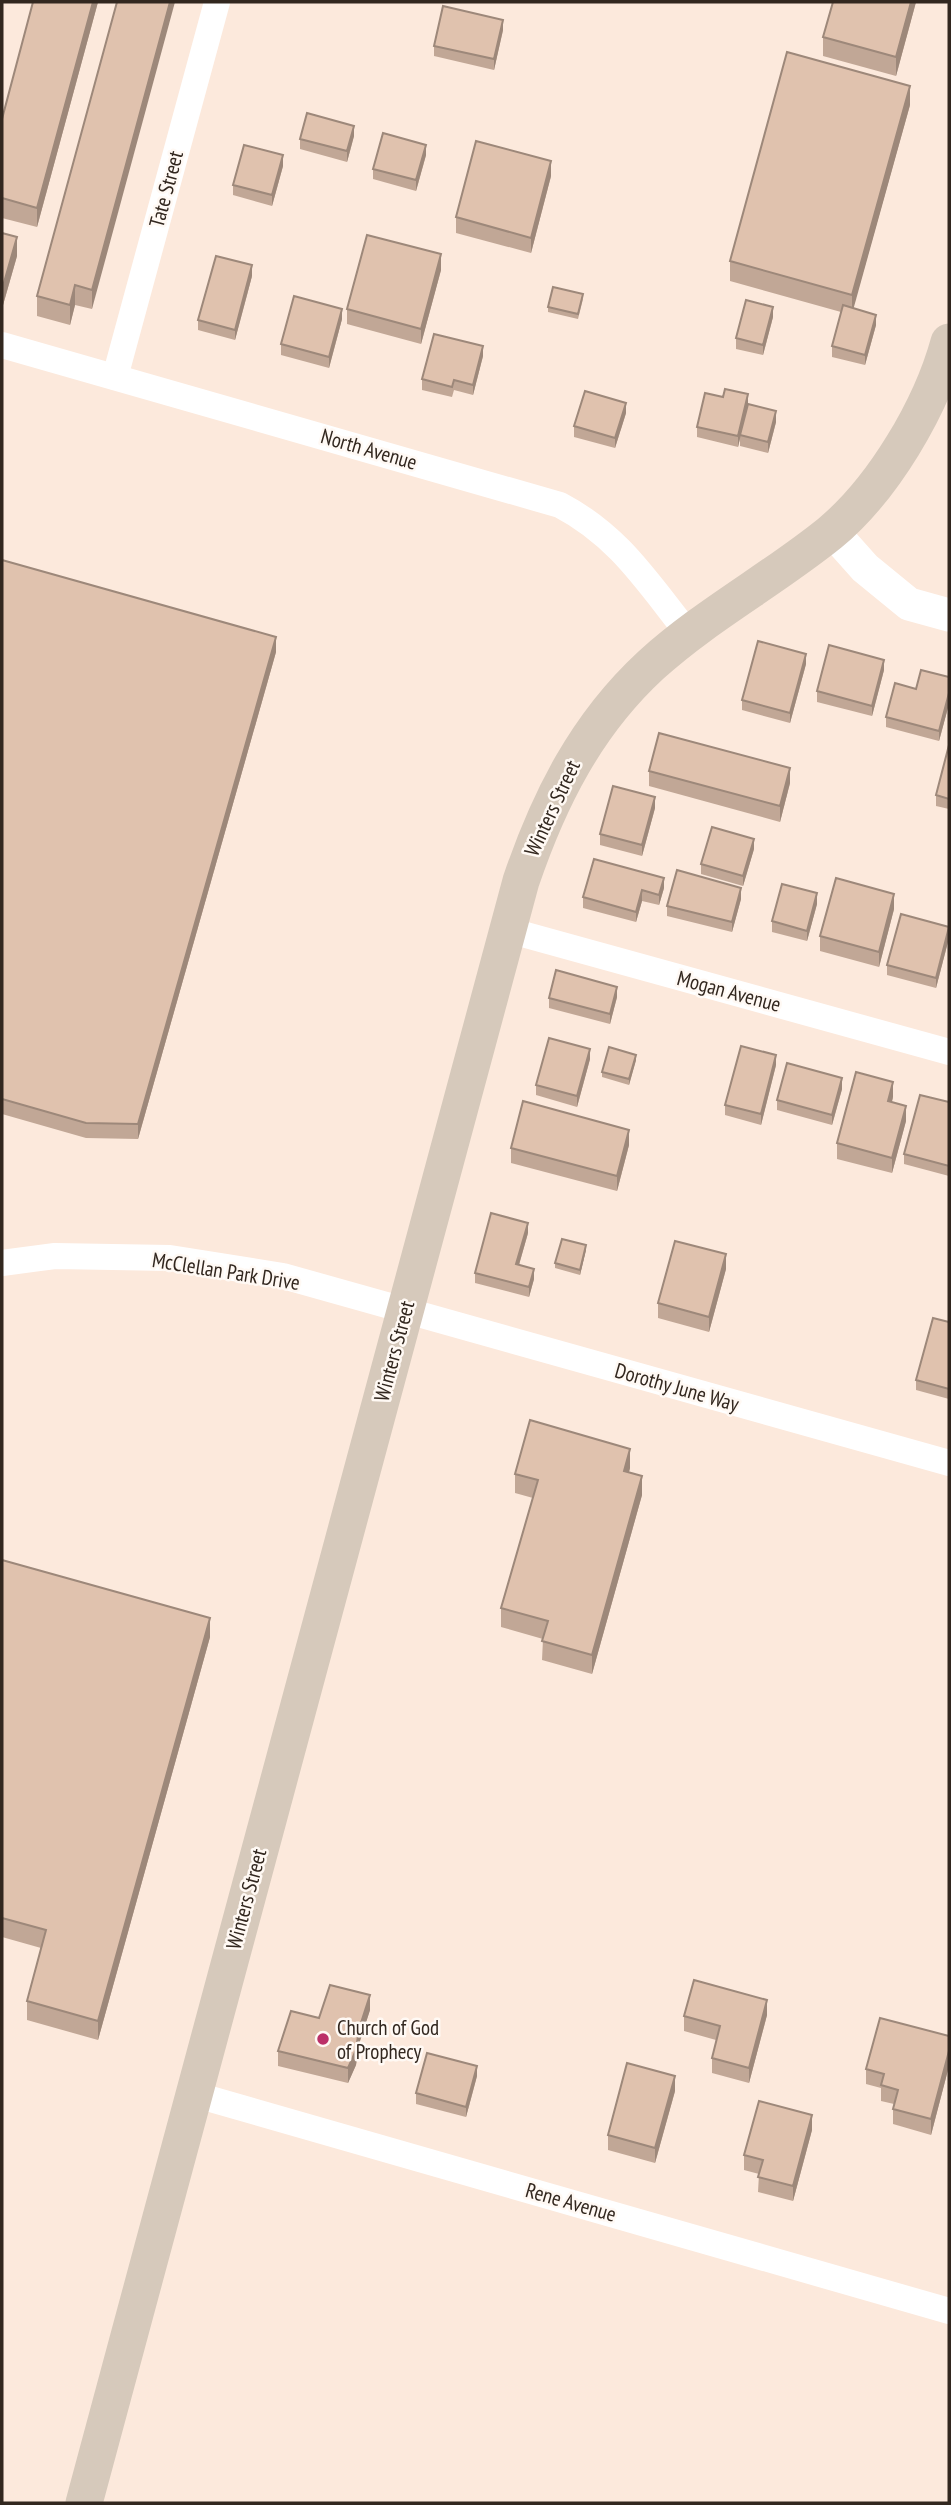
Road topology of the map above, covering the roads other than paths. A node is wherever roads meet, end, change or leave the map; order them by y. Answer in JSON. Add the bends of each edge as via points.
{"nodes":[{"id":1,"x":217,"y":2,"type":"edge"},
{"id":2,"x":949,"y":342,"type":"edge"},
{"id":3,"x":2,"y":345,"type":"edge"},
{"id":4,"x":115,"y":377,"type":"junction"},
{"id":5,"x":832,"y":531,"type":"junction"},
{"id":6,"x":949,"y":615,"type":"edge"},
{"id":7,"x":688,"y":633,"type":"junction"},
{"id":8,"x":508,"y":930,"type":"junction"},
{"id":9,"x":949,"y":1052,"type":"edge"},
{"id":10,"x":2,"y":1263,"type":"edge"},
{"id":11,"x":405,"y":1311,"type":"junction"},
{"id":12,"x":949,"y":1463,"type":"edge"},
{"id":13,"x":193,"y":2094,"type":"junction"},
{"id":14,"x":949,"y":2311,"type":"edge"},
{"id":15,"x":84,"y":2503,"type":"edge"}],
"edges":[{"from":1,"to":4,"type":"street","name":"Tate Street"},
{"from":2,"to":5,"type":"main road","name":"Winters Street","via":[[923,409],[897,454]]},
{"from":3,"to":4,"type":"street","name":"North Avenue"},
{"from":4,"to":7,"type":"street","name":"North Avenue","via":[[560,505],[616,542]]},
{"from":5,"to":6,"type":"street","via":[[865,568],[909,604]]},
{"from":5,"to":7,"type":"main road","name":"Winters Street"},
{"from":7,"to":8,"type":"main road","name":"Winters Street","via":[[612,705],[583,744],[538,829]]},
{"from":8,"to":9,"type":"street","name":"Mogan Avenue"},
{"from":8,"to":11,"type":"main road","name":"Winters Street"},
{"from":10,"to":11,"type":"street","name":"McClellan Park Drive","via":[[55,1256],[170,1258],[283,1276]]},
{"from":11,"to":12,"type":"street","name":"Dorothy June Way"},
{"from":11,"to":13,"type":"main road","name":"Winters Street"},
{"from":13,"to":14,"type":"street","name":"Rene Avenue"},
{"from":13,"to":15,"type":"main road","name":"Winters Street"}]}
